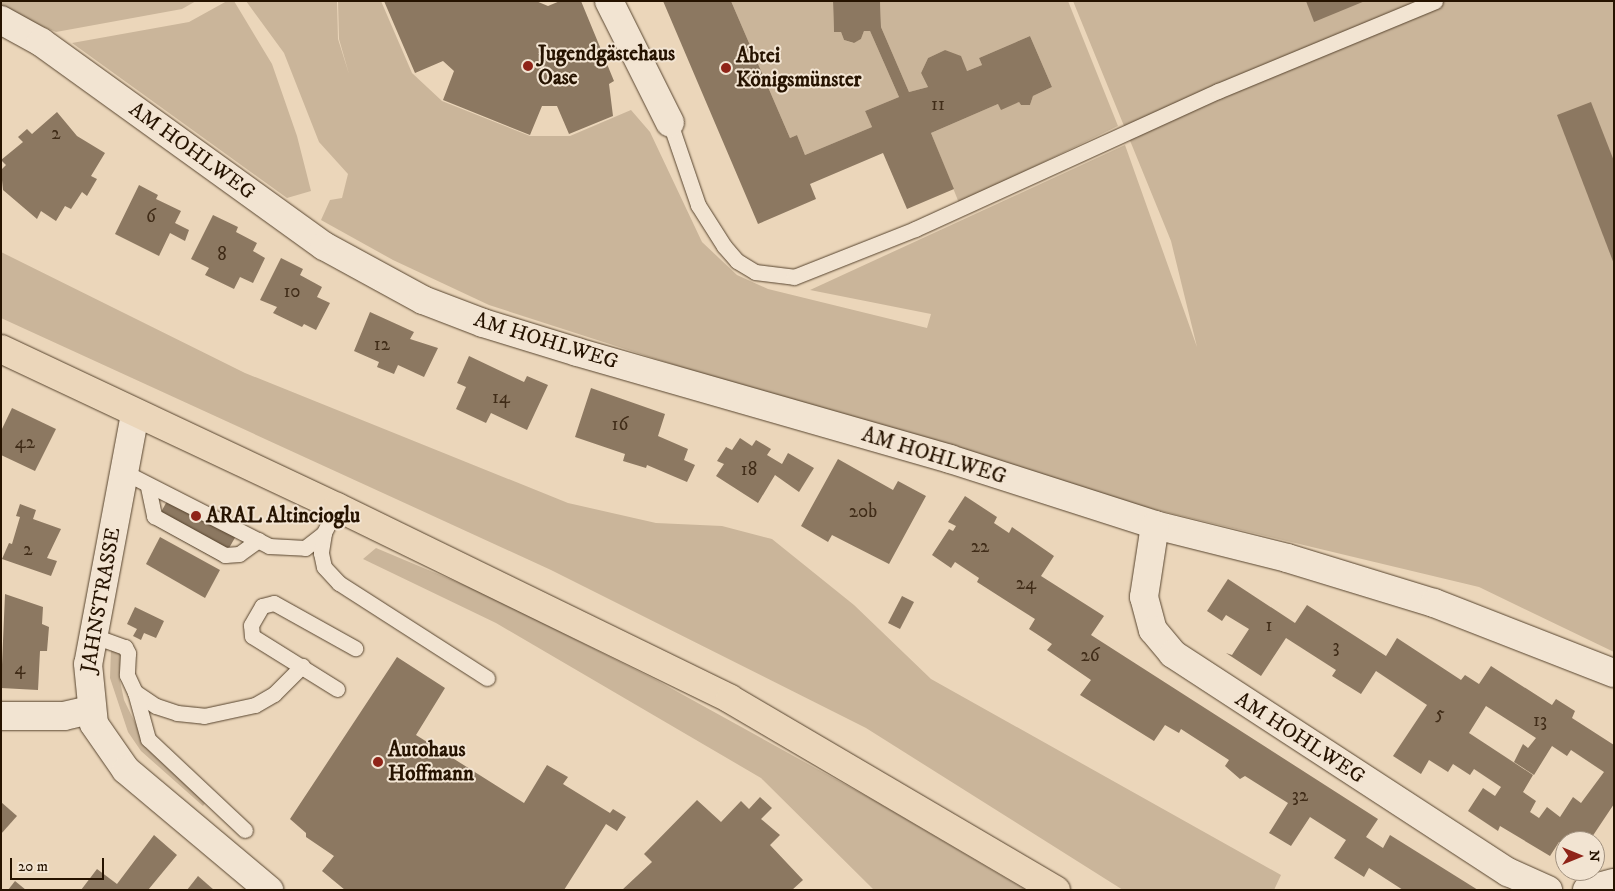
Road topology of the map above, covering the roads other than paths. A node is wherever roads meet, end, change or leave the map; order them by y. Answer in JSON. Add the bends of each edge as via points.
{"nodes":[{"id":1,"x":610,"y":1,"type":"edge"},
{"id":2,"x":1435,"y":1,"type":"edge"},
{"id":3,"x":1,"y":20,"type":"edge"},
{"id":4,"x":670,"y":123,"type":"joint"},
{"id":5,"x":1,"y":349,"type":"edge"},
{"id":6,"x":135,"y":414,"type":"junction"},
{"id":7,"x":124,"y":472,"type":"junction"},
{"id":8,"x":148,"y":487,"type":"junction"},
{"id":9,"x":337,"y":507,"type":"junction"},
{"id":10,"x":1155,"y":525,"type":"junction"},
{"id":11,"x":324,"y":533,"type":"junction"},
{"id":12,"x":258,"y":540,"type":"junction"},
{"id":13,"x":94,"y":636,"type":"junction"},
{"id":14,"x":355,"y":648,"type":"dead end"},
{"id":15,"x":302,"y":666,"type":"junction"},
{"id":16,"x":1614,"y":673,"type":"edge"},
{"id":17,"x":487,"y":678,"type":"dead end"},
{"id":18,"x":337,"y":689,"type":"dead end"},
{"id":19,"x":135,"y":692,"type":"junction"},
{"id":20,"x":90,"y":710,"type":"junction"},
{"id":21,"x":1,"y":716,"type":"edge"},
{"id":22,"x":245,"y":830,"type":"dead end"},
{"id":23,"x":1614,"y":883,"type":"edge"},
{"id":24,"x":269,"y":890,"type":"edge"},
{"id":25,"x":1056,"y":890,"type":"edge"},
{"id":26,"x":1548,"y":890,"type":"edge"},
{"id":27,"x":1588,"y":890,"type":"edge"}],
"edges":[{"from":1,"to":4,"type":"street"},
{"from":2,"to":4,"type":"lane","via":[[1218,91],[915,230],[794,277],[755,272],[737,261],[720,241],[698,205]]},
{"from":3,"to":10,"type":"street","name":"AM HOHLWEG","via":[[42,42],[316,241],[414,296],[484,323],[577,352],[950,459]]},
{"from":5,"to":6,"type":"main road"},
{"from":6,"to":7,"type":"street","name":"JAHNSTRASSE"},
{"from":6,"to":9,"type":"main road"},
{"from":7,"to":8,"type":"lane"},
{"from":7,"to":13,"type":"street","name":"JAHNSTRASSE"},
{"from":8,"to":12,"type":"lane"},
{"from":8,"to":12,"type":"lane","via":[[154,516],[225,555],[239,554]]},
{"from":9,"to":11,"type":"lane"},
{"from":9,"to":25,"type":"main road","via":[[730,699]]},
{"from":10,"to":16,"type":"street","name":"AM HOHLWEG","via":[[1287,558],[1434,603]]},
{"from":10,"to":26,"type":"street","name":"AM HOHLWEG","via":[[1144,597],[1153,630],[1173,654],[1508,872]]},
{"from":11,"to":12,"type":"lane","via":[[305,548],[269,546]]},
{"from":11,"to":17,"type":"lane","via":[[321,553],[324,567],[338,583]]},
{"from":13,"to":19,"type":"lane","via":[[125,647],[128,675]]},
{"from":13,"to":20,"type":"street","name":"JAHNSTRASSE","via":[[88,664]]},
{"from":14,"to":15,"type":"lane","via":[[268,602],[251,625],[252,636]]},
{"from":15,"to":18,"type":"lane"},
{"from":15,"to":19,"type":"lane","via":[[274,694],[255,705],[204,716],[177,713],[156,706]]},
{"from":19,"to":22,"type":"lane","via":[[148,738]]},
{"from":20,"to":21,"type":"street","via":[[64,716]]},
{"from":20,"to":24,"type":"street","name":"JAHNSTRASSE","via":[[101,738],[126,770]]},
{"from":23,"to":27,"type":"street"}]}
